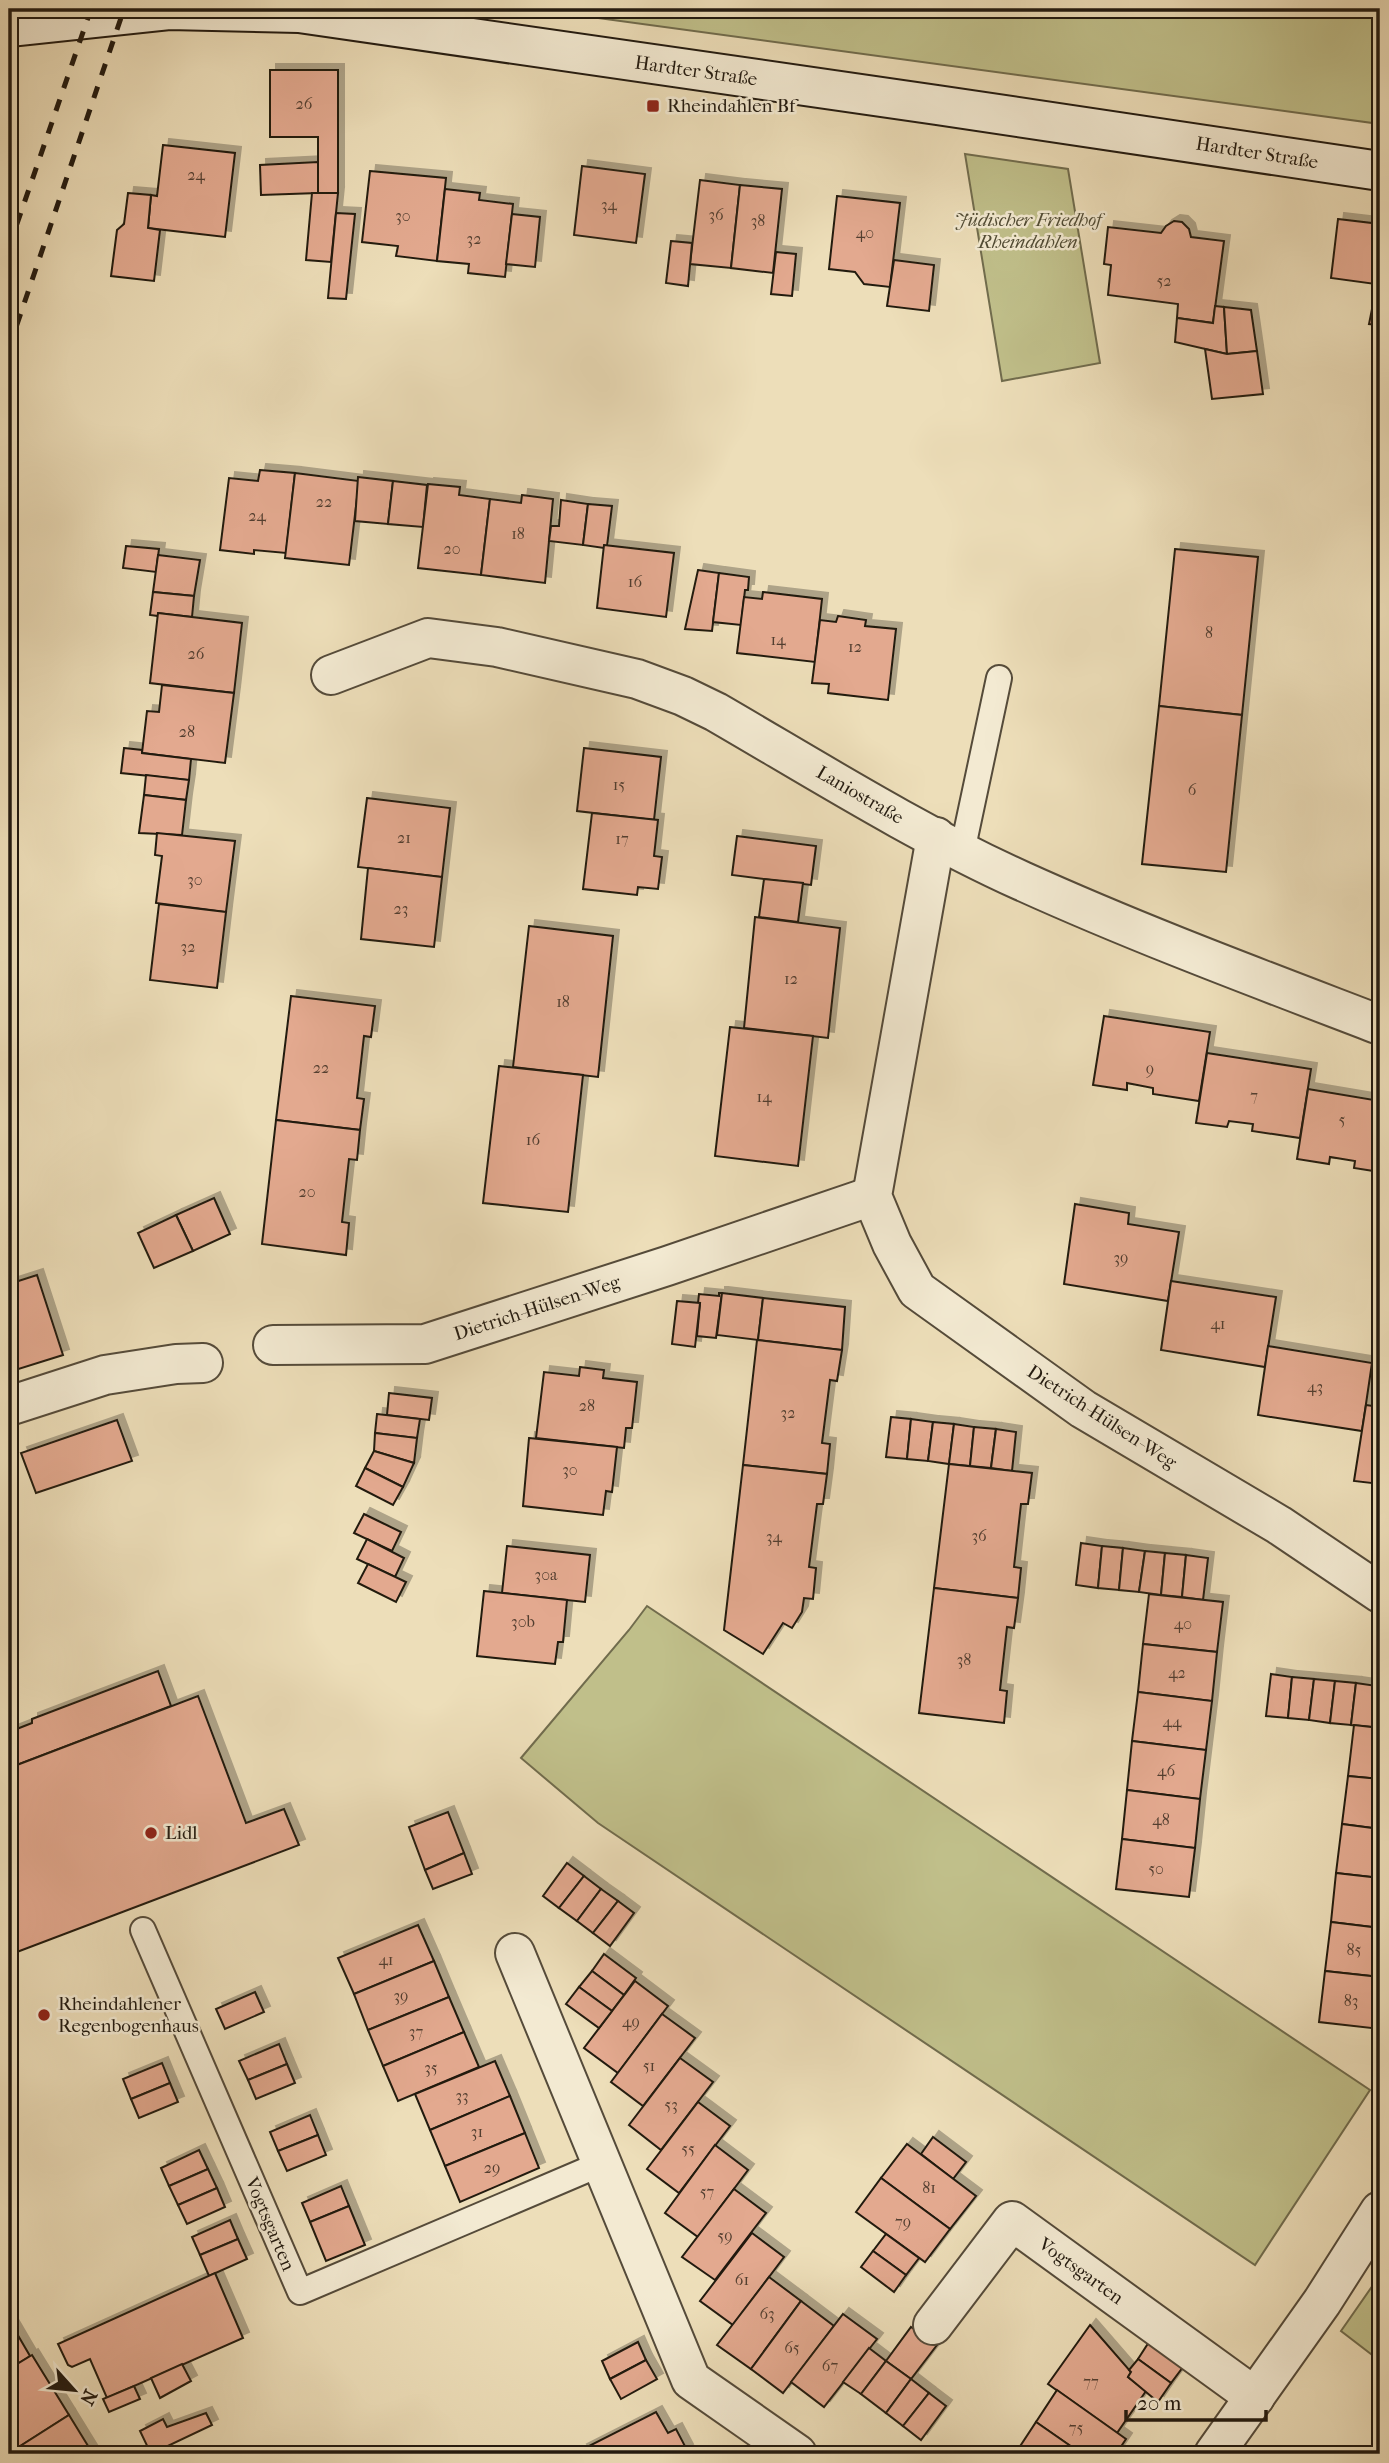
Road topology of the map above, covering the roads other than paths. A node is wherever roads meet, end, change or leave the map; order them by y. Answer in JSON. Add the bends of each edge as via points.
{"nodes":[{"id":1,"x":300,"y":11,"type":"edge"},
{"id":2,"x":9,"y":27,"type":"edge"},
{"id":3,"x":1380,"y":172,"type":"edge"},
{"id":4,"x":331,"y":675,"type":"dead end"},
{"id":5,"x":999,"y":678,"type":"dead end"},
{"id":6,"x":949,"y":845,"type":"junction"},
{"id":7,"x":1380,"y":1025,"type":"edge"},
{"id":8,"x":872,"y":1196,"type":"junction"},
{"id":9,"x":273,"y":1345,"type":"dead end"},
{"id":10,"x":203,"y":1363,"type":"dead end"},
{"id":11,"x":9,"y":1406,"type":"edge"},
{"id":12,"x":1380,"y":1593,"type":"edge"},
{"id":13,"x":143,"y":1930,"type":"dead end"},
{"id":14,"x":515,"y":1953,"type":"dead end"},
{"id":15,"x":603,"y":2162,"type":"junction"},
{"id":16,"x":1380,"y":2211,"type":"edge"},
{"id":17,"x":933,"y":2325,"type":"dead end"},
{"id":18,"x":1255,"y":2397,"type":"junction"},
{"id":19,"x":797,"y":2454,"type":"edge"},
{"id":20,"x":1214,"y":2454,"type":"edge"}],
"edges":[{"from":1,"to":2,"type":"street","name":"Hardter Straße","via":[[169,10]]},
{"from":1,"to":3,"type":"street","name":"Hardter Straße"},
{"from":4,"to":6,"type":"street","name":"Laniostraße","via":[[428,638],[497,647],[637,679],[716,712]]},
{"from":5,"to":6,"type":"lane"},
{"from":6,"to":7,"type":"street","name":"Laniostraße","via":[[1182,949]]},
{"from":6,"to":8,"type":"street"},
{"from":8,"to":9,"type":"street","name":"Dietrich-Hülsen-Weg","via":[[425,1344]]},
{"from":8,"to":12,"type":"street","name":"Dietrich-Hülsen-Weg","via":[[917,1290],[1083,1409],[1279,1525]]},
{"from":10,"to":11,"type":"street","via":[[105,1375]]},
{"from":13,"to":15,"type":"lane","name":"Vogtsgarten","via":[[300,2292]]},
{"from":14,"to":15,"type":"street"},
{"from":15,"to":19,"type":"street","via":[[691,2380]]},
{"from":16,"to":18,"type":"street"},
{"from":17,"to":18,"type":"street","name":"Vogtsgarten","via":[[1012,2221]]},
{"from":18,"to":20,"type":"street"}]}
